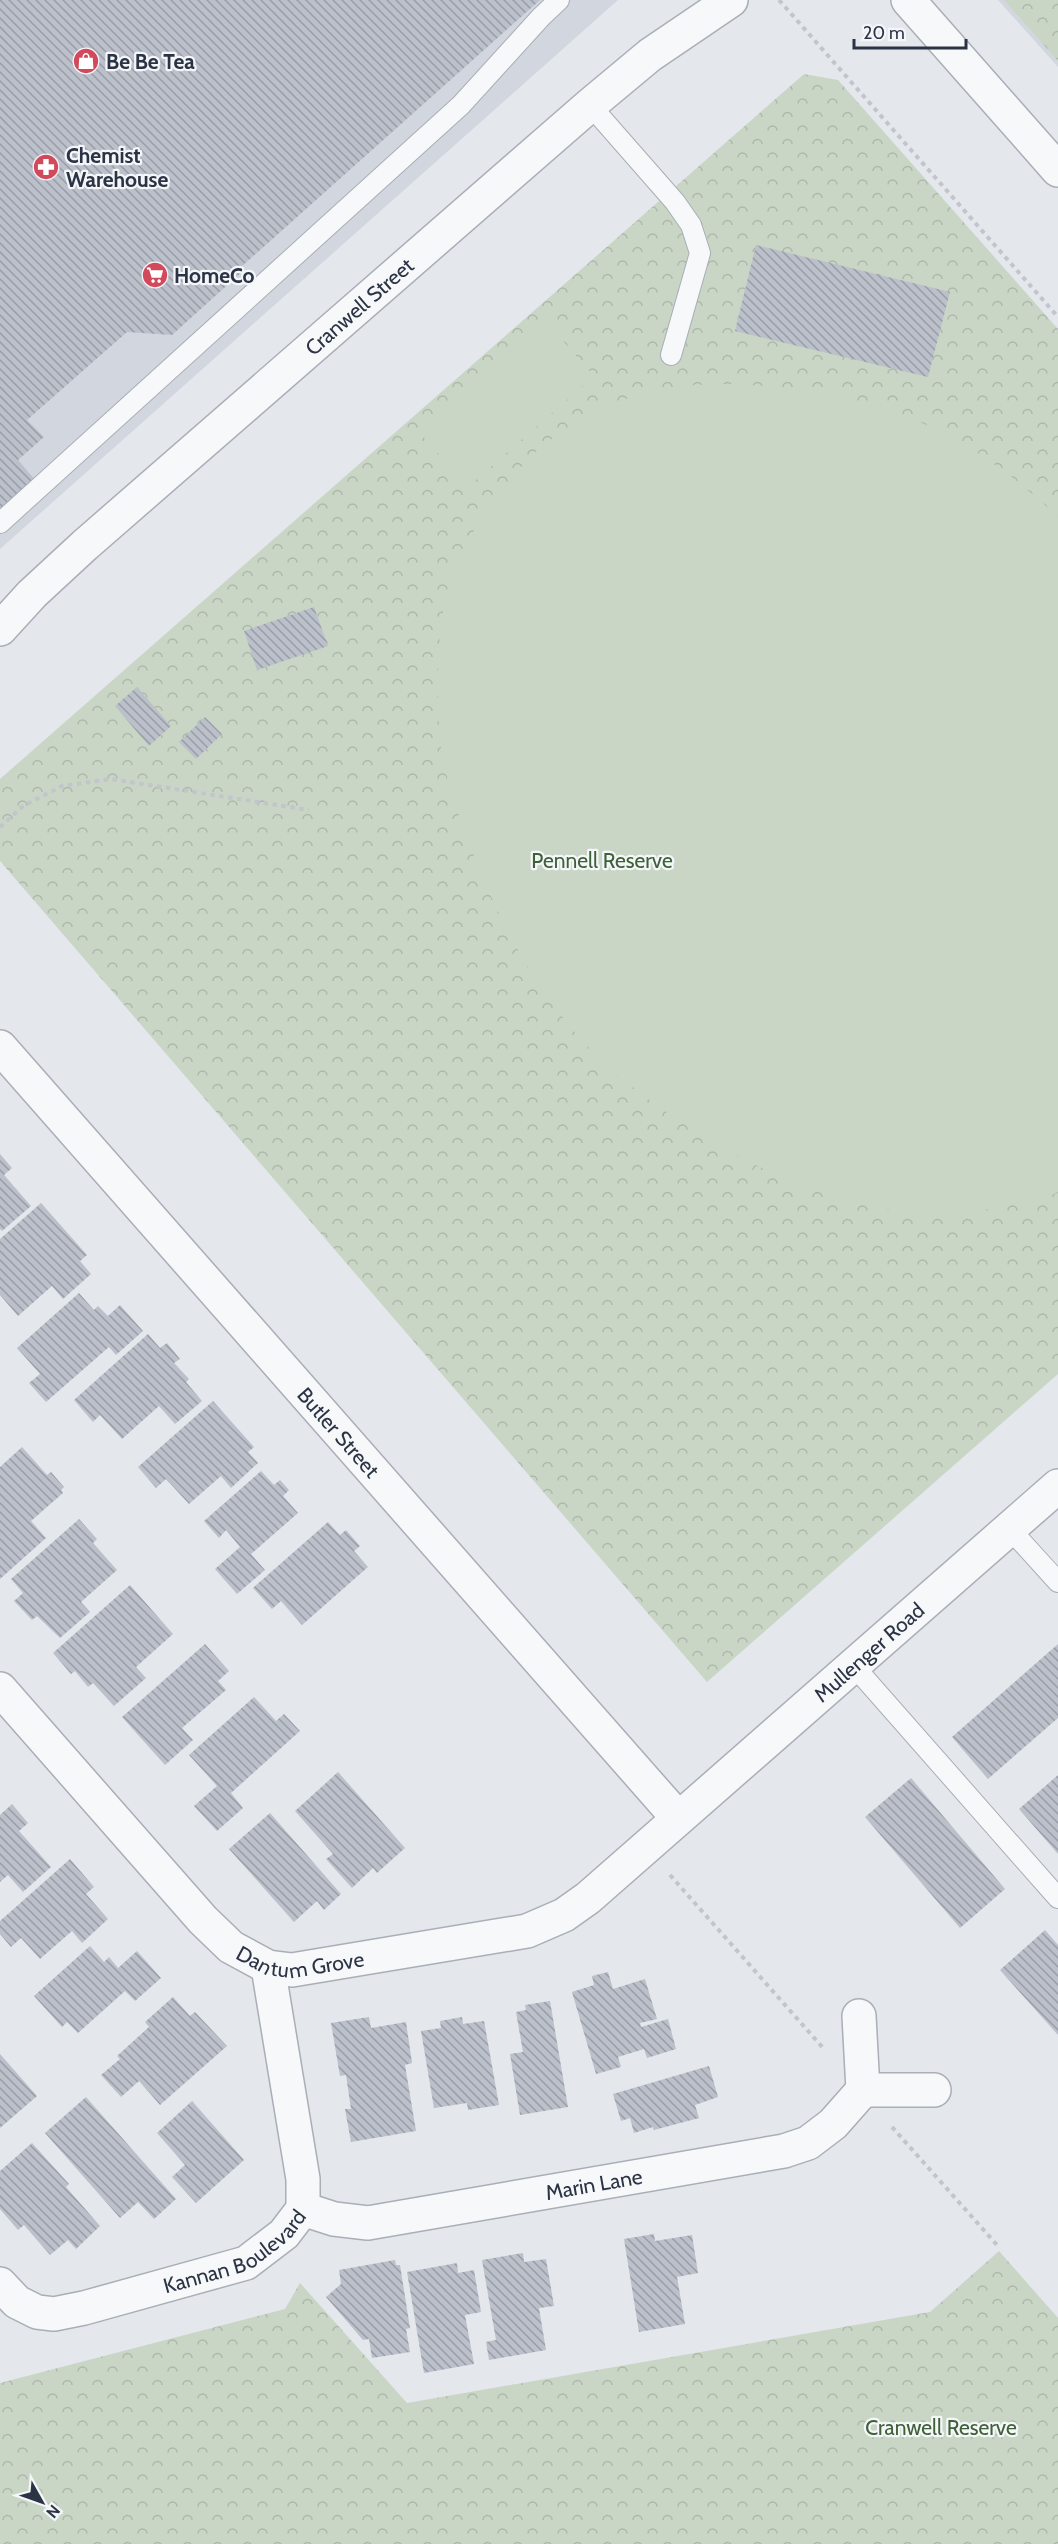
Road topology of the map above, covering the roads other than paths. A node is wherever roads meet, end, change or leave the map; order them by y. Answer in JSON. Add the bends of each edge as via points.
{"nodes":[{"id":1,"x":560,"y":0,"type":"edge"},
{"id":2,"x":730,"y":0,"type":"edge"},
{"id":3,"x":908,"y":0,"type":"edge"},
{"id":4,"x":590,"y":105,"type":"junction"},
{"id":5,"x":1058,"y":170,"type":"edge"},
{"id":6,"x":670,"y":355,"type":"dead end"},
{"id":7,"x":0,"y":523,"type":"edge"},
{"id":8,"x":0,"y":629,"type":"edge"},
{"id":9,"x":0,"y":1047,"type":"edge"},
{"id":10,"x":1058,"y":1486,"type":"edge"},
{"id":11,"x":1009,"y":1528,"type":"junction"},
{"id":12,"x":1058,"y":1582,"type":"edge"},
{"id":13,"x":853,"y":1665,"type":"junction"},
{"id":14,"x":0,"y":1689,"type":"edge"},
{"id":15,"x":678,"y":1818,"type":"junction"},
{"id":16,"x":1058,"y":1898,"type":"edge"},
{"id":17,"x":268,"y":1967,"type":"junction"},
{"id":18,"x":859,"y":2016,"type":"dead end"},
{"id":19,"x":863,"y":2090,"type":"junction"},
{"id":20,"x":934,"y":2090,"type":"dead end"},
{"id":21,"x":303,"y":2209,"type":"junction"},
{"id":22,"x":2,"y":2290,"type":"edge"}],
"edges":[{"from":1,"to":7,"type":"lane","via":[[461,105]]},
{"from":2,"to":4,"type":"street","name":"Cranwell Street","via":[[650,55]]},
{"from":3,"to":5,"type":"street"},
{"from":4,"to":6,"type":"lane","via":[[675,202],[691,225],[700,253]]},
{"from":4,"to":8,"type":"street","name":"Cranwell Street","via":[[85,545]]},
{"from":9,"to":15,"type":"street","name":"Butler Street"},
{"from":10,"to":11,"type":"street","name":"Mullenger Road"},
{"from":11,"to":12,"type":"lane"},
{"from":11,"to":13,"type":"street","name":"Mullenger Road"},
{"from":13,"to":15,"type":"street","name":"Mullenger Road"},
{"from":13,"to":16,"type":"lane"},
{"from":14,"to":17,"type":"street","name":"Dantum Grove","via":[[203,1920],[231,1947]]},
{"from":15,"to":17,"type":"street","name":"Dantum Grove","via":[[564,1915],[527,1931],[292,1970]]},
{"from":17,"to":21,"type":"street","name":"Kannan Boulevard","via":[[303,2179]]},
{"from":18,"to":19,"type":"street"},
{"from":19,"to":20,"type":"street"},
{"from":19,"to":21,"type":"street","name":"Marin Lane","via":[[833,2124],[808,2143],[784,2151],[368,2223],[334,2219]]},
{"from":21,"to":22,"type":"street","name":"Kannan Boulevard","via":[[284,2234],[246,2263],[84,2308],[54,2314],[37,2312]]}]}
